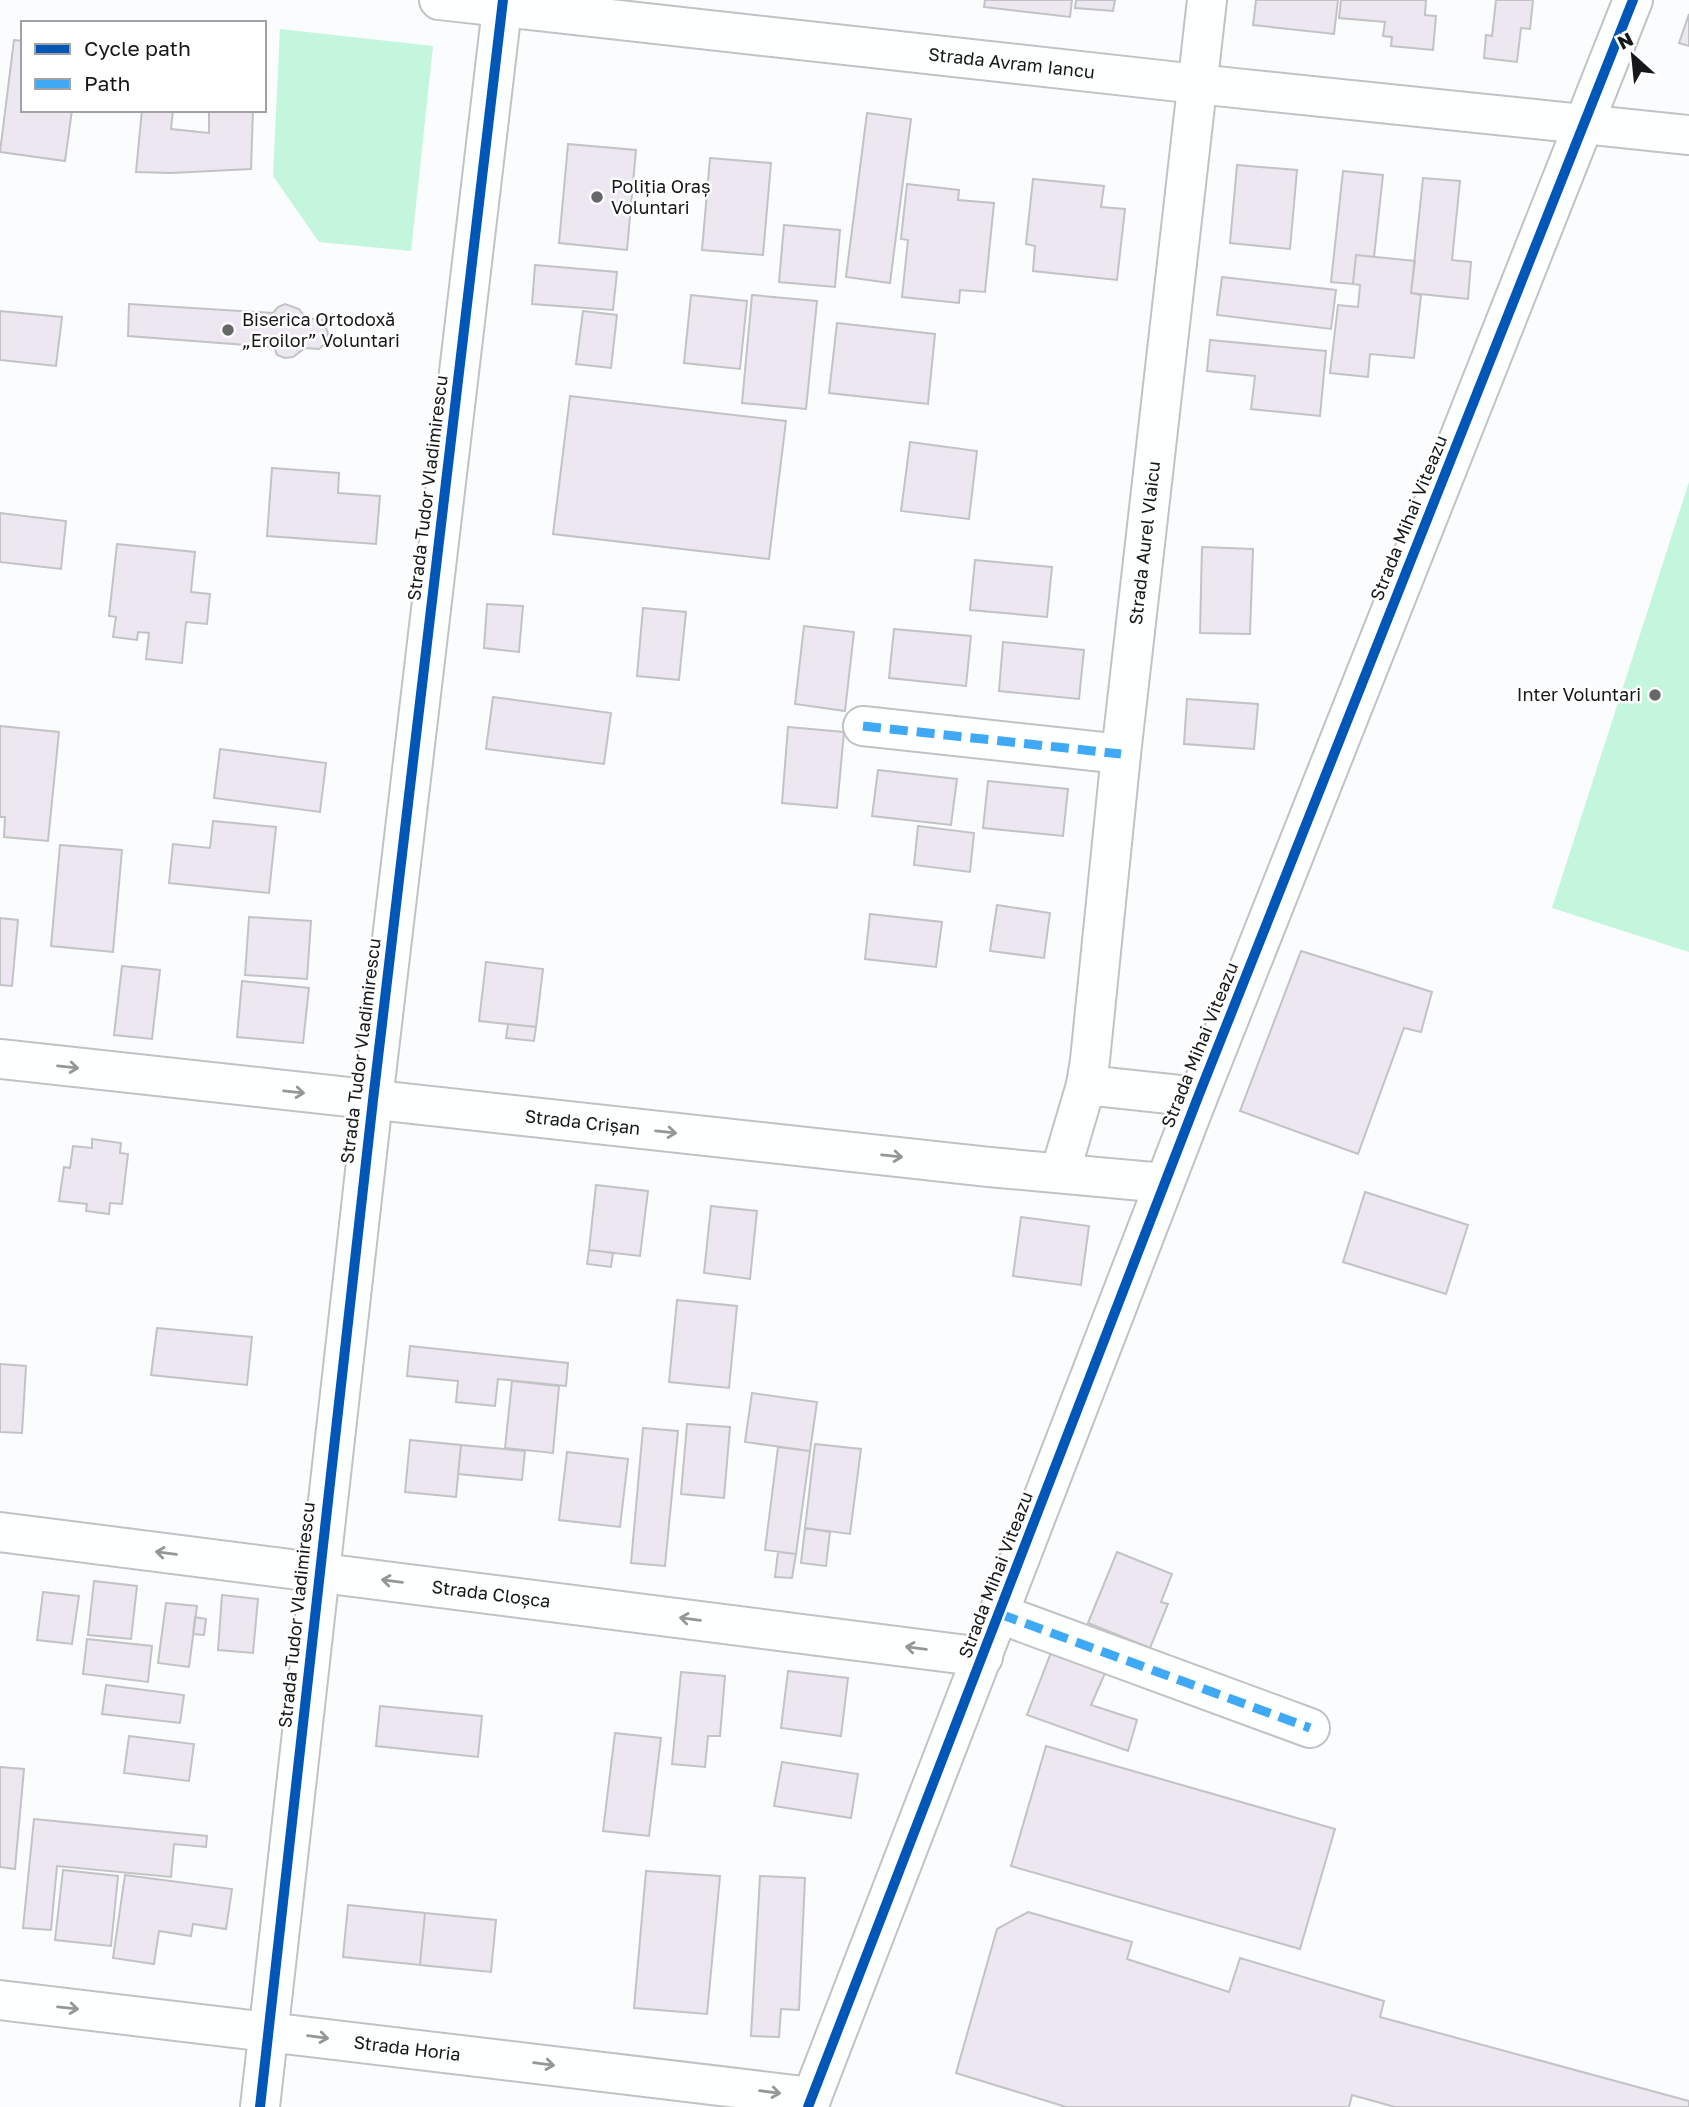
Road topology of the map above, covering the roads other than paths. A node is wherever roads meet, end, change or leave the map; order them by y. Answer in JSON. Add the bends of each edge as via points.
{"nodes":[{"id":1,"x":439,"y":0,"type":"edge"},
{"id":2,"x":1206,"y":0,"type":"edge"},
{"id":3,"x":1633,"y":0,"type":"edge"},
{"id":4,"x":503,"y":4,"type":"edge"},
{"id":5,"x":1197,"y":85,"type":"junction"},
{"id":6,"x":1585,"y":125,"type":"junction"},
{"id":7,"x":1689,"y":135,"type":"edge"},
{"id":8,"x":863,"y":726,"type":"dead end"},
{"id":9,"x":1121,"y":754,"type":"junction"},
{"id":10,"x":0,"y":1059,"type":"edge"},
{"id":11,"x":1086,"y":1085,"type":"junction"},
{"id":12,"x":1198,"y":1097,"type":"junction"},
{"id":13,"x":373,"y":1100,"type":"junction"},
{"id":14,"x":1060,"y":1174,"type":"junction"},
{"id":15,"x":1164,"y":1183,"type":"junction"},
{"id":16,"x":0,"y":1532,"type":"edge"},
{"id":17,"x":320,"y":1572,"type":"junction"},
{"id":18,"x":1000,"y":1614,"type":"junction"},
{"id":19,"x":984,"y":1657,"type":"junction"},
{"id":20,"x":1310,"y":1728,"type":"dead end"},
{"id":21,"x":0,"y":2000,"type":"edge"},
{"id":22,"x":268,"y":2030,"type":"junction"},
{"id":23,"x":810,"y":2102,"type":"edge"},
{"id":24,"x":260,"y":2107,"type":"edge"}],
"edges":[{"from":1,"to":4,"type":"street","name":"Strada Avram Iancu"},
{"from":2,"to":5,"type":"street","name":"Strada Aurel Vlaicu"},
{"from":3,"to":6,"type":"street","name":"Strada Mihai Viteazu"},
{"from":4,"to":5,"type":"street","name":"Strada Avram Iancu"},
{"from":4,"to":13,"type":"street","name":"Strada Tudor Vladimirescu"},
{"from":5,"to":6,"type":"street","name":"Strada Avram Iancu"},
{"from":5,"to":9,"type":"street","name":"Strada Aurel Vlaicu"},
{"from":6,"to":7,"type":"street","name":"Strada Avram Iancu"},
{"from":6,"to":12,"type":"street","name":"Strada Mihai Viteazu"},
{"from":8,"to":9,"type":"street"},
{"from":9,"to":11,"type":"street","name":"Strada Aurel Vlaicu"},
{"from":10,"to":13,"type":"street","name":"Strada Crișan","one_way":true},
{"from":11,"to":12,"type":"street"},
{"from":11,"to":14,"type":"street","name":"Strada Aurel Vlaicu"},
{"from":12,"to":15,"type":"street","name":"Strada Mihai Viteazu"},
{"from":13,"to":14,"type":"street","name":"Strada Crișan","one_way":true},
{"from":13,"to":17,"type":"street","name":"Strada Tudor Vladimirescu"},
{"from":14,"to":15,"type":"street","name":"Strada Crișan"},
{"from":15,"to":18,"type":"street","name":"Strada Mihai Viteazu"},
{"from":17,"to":16,"type":"street","name":"Strada Cloșca","one_way":true},
{"from":19,"to":17,"type":"street","name":"Strada Cloșca","one_way":true},
{"from":17,"to":22,"type":"street","name":"Strada Tudor Vladimirescu"},
{"from":18,"to":19,"type":"street","name":"Strada Mihai Viteazu"},
{"from":18,"to":20,"type":"street"},
{"from":19,"to":23,"type":"street","name":"Strada Mihai Viteazu"},
{"from":21,"to":22,"type":"street","name":"Strada Horia","one_way":true},
{"from":22,"to":23,"type":"street","name":"Strada Horia","one_way":true},
{"from":22,"to":24,"type":"street","name":"Strada Tudor Vladimirescu"}]}
